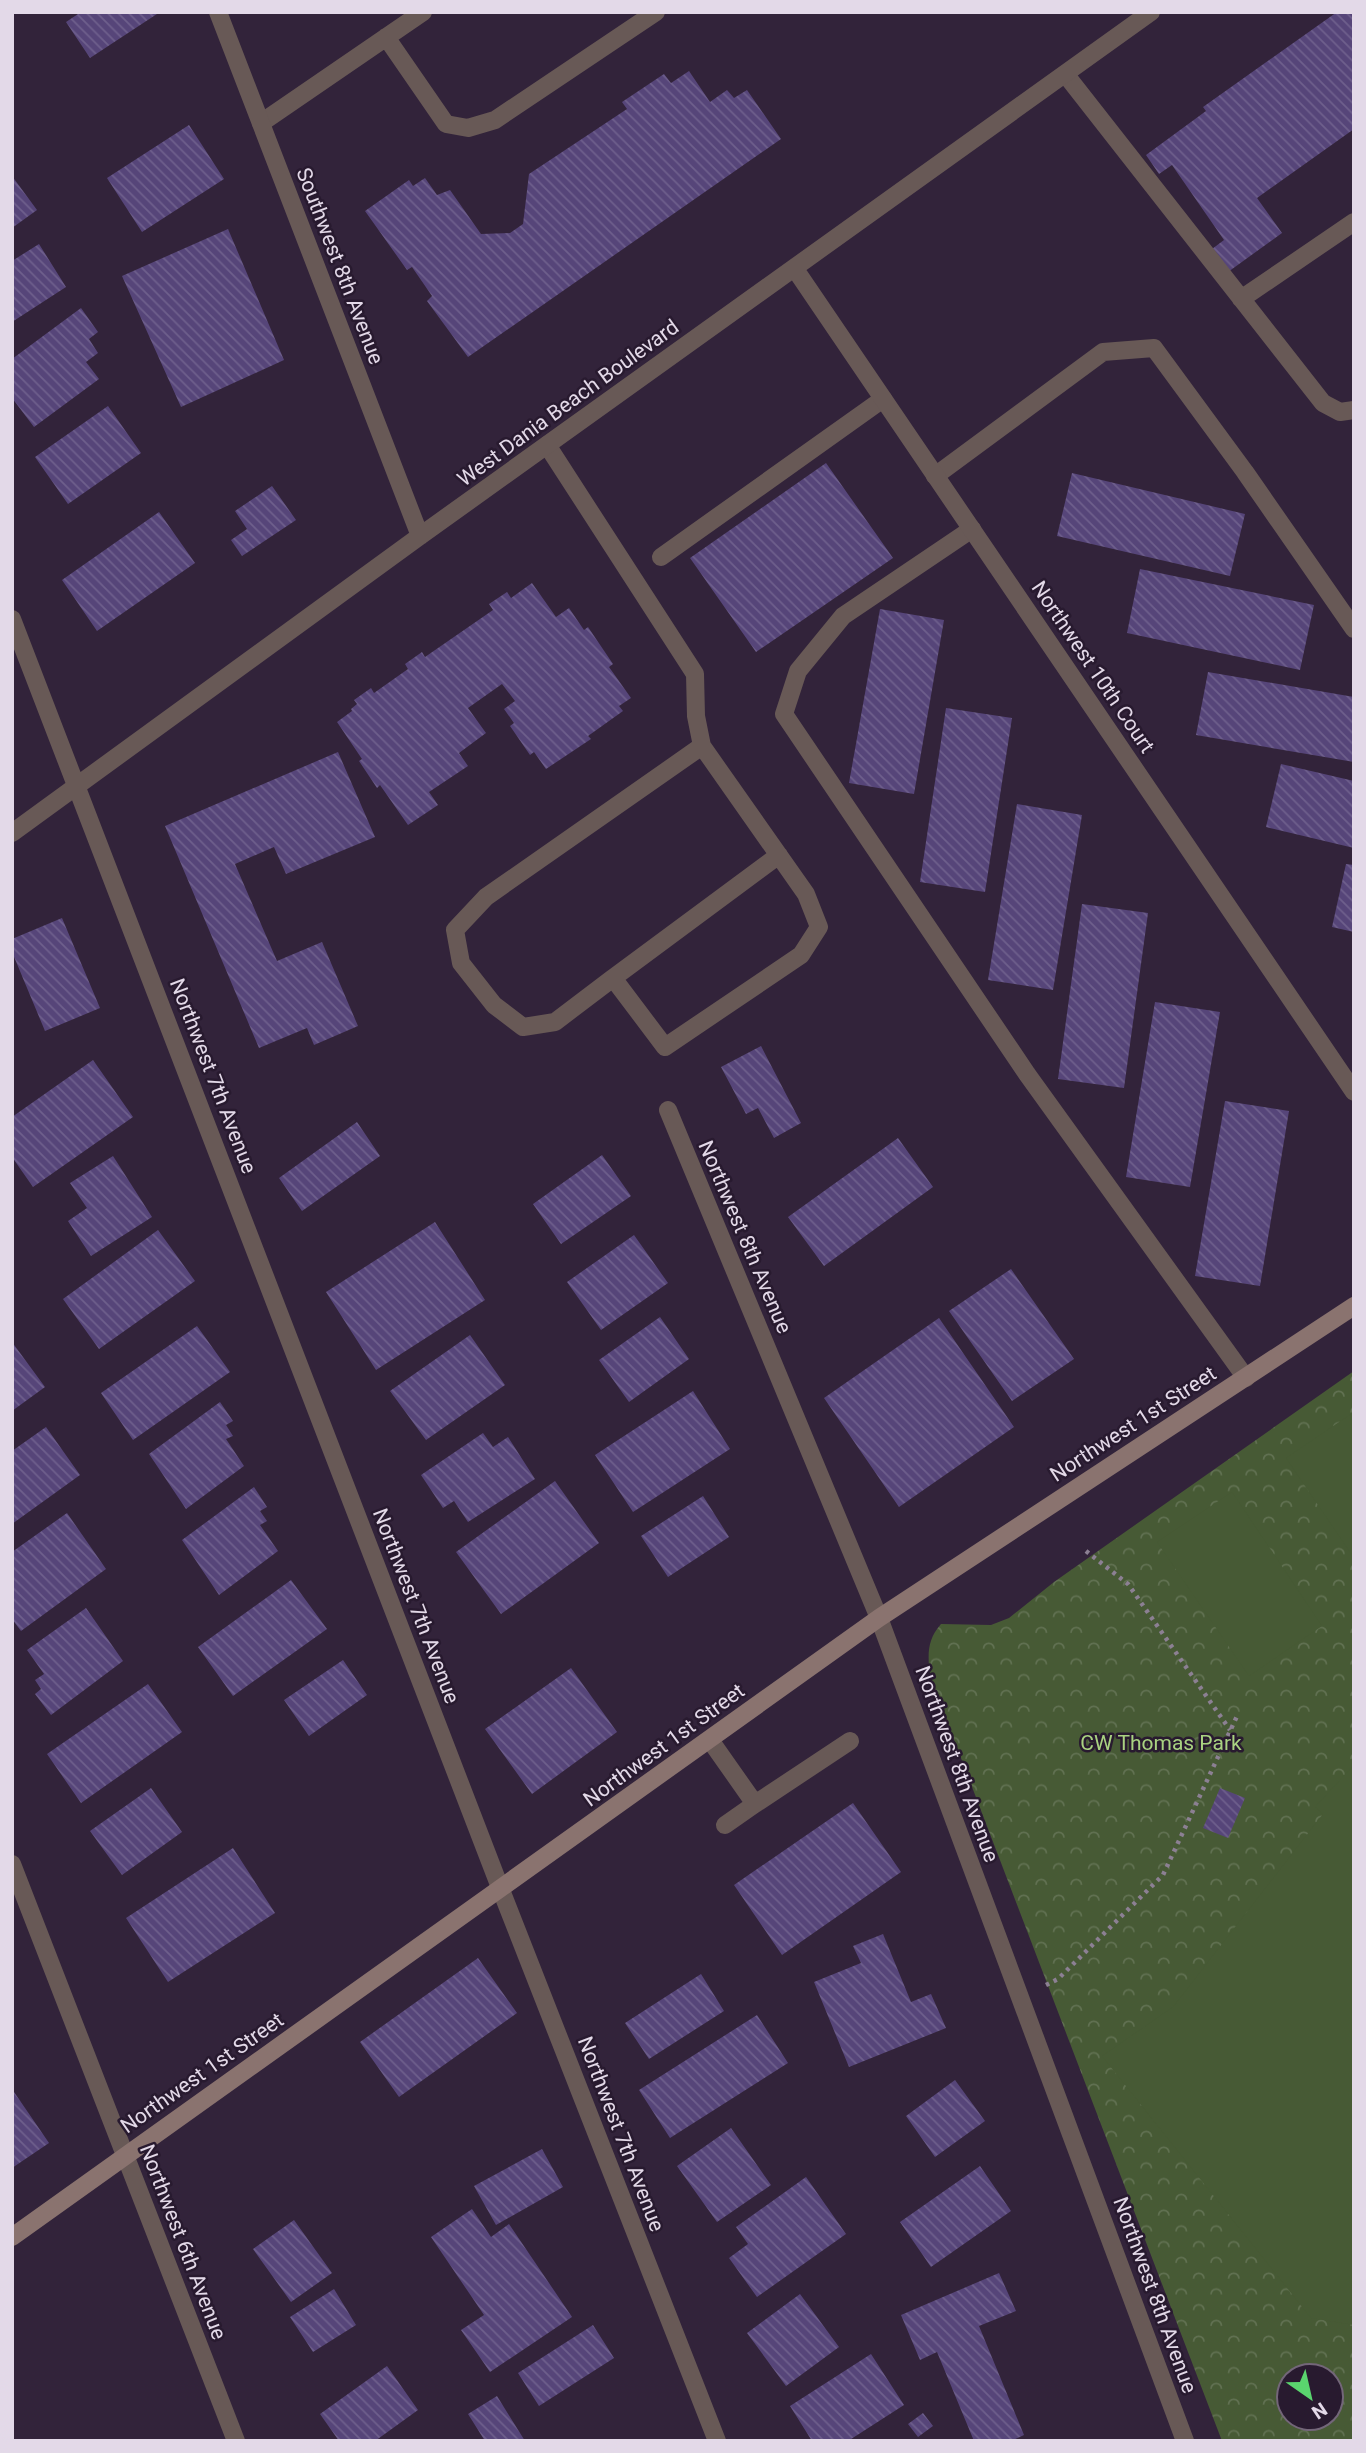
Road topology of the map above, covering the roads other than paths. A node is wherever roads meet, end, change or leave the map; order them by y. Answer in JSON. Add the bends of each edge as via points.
{"nodes":[{"id":1,"x":218,"y":12,"type":"edge"},
{"id":2,"x":423,"y":12,"type":"edge"},
{"id":3,"x":656,"y":12,"type":"edge"},
{"id":4,"x":1151,"y":12,"type":"edge"},
{"id":5,"x":386,"y":37,"type":"junction"},
{"id":6,"x":1066,"y":75,"type":"junction"},
{"id":7,"x":261,"y":123,"type":"junction"},
{"id":8,"x":1354,"y":222,"type":"edge"},
{"id":9,"x":795,"y":269,"type":"junction"},
{"id":10,"x":1241,"y":299,"type":"junction"},
{"id":11,"x":883,"y":399,"type":"junction"},
{"id":12,"x":1354,"y":410,"type":"edge"},
{"id":13,"x":547,"y":445,"type":"junction"},
{"id":14,"x":935,"y":476,"type":"junction"},
{"id":15,"x":972,"y":529,"type":"junction"},
{"id":16,"x":420,"y":536,"type":"junction"},
{"id":17,"x":661,"y":557,"type":"dead end"},
{"id":18,"x":12,"y":619,"type":"edge"},
{"id":19,"x":1354,"y":629,"type":"edge"},
{"id":20,"x":702,"y":746,"type":"junction"},
{"id":21,"x":77,"y":785,"type":"junction"},
{"id":22,"x":12,"y":833,"type":"edge"},
{"id":23,"x":779,"y":855,"type":"junction"},
{"id":24,"x":613,"y":978,"type":"junction"},
{"id":25,"x":1354,"y":1092,"type":"edge"},
{"id":26,"x":668,"y":1110,"type":"dead end"},
{"id":27,"x":1354,"y":1306,"type":"edge"},
{"id":28,"x":1246,"y":1378,"type":"junction"},
{"id":29,"x":879,"y":1618,"type":"junction"},
{"id":30,"x":710,"y":1740,"type":"junction"},
{"id":31,"x":849,"y":1741,"type":"dead end"},
{"id":32,"x":755,"y":1804,"type":"junction"},
{"id":33,"x":725,"y":1825,"type":"dead end"},
{"id":34,"x":12,"y":1864,"type":"edge"},
{"id":35,"x":500,"y":1890,"type":"junction"},
{"id":36,"x":124,"y":2156,"type":"junction"},
{"id":37,"x":12,"y":2237,"type":"edge"},
{"id":38,"x":236,"y":2441,"type":"edge"},
{"id":39,"x":717,"y":2441,"type":"edge"},
{"id":40,"x":1185,"y":2441,"type":"edge"}],
"edges":[{"from":1,"to":7,"type":"street","name":"Southwest 8th Avenue"},
{"from":2,"to":5,"type":"street"},
{"from":3,"to":5,"type":"street","via":[[495,120],[468,128],[446,124]]},
{"from":4,"to":6,"type":"street","name":"West Dania Beach Boulevard"},
{"from":5,"to":7,"type":"street"},
{"from":6,"to":9,"type":"street","name":"West Dania Beach Boulevard"},
{"from":6,"to":10,"type":"street"},
{"from":7,"to":16,"type":"street","name":"Southwest 8th Avenue"},
{"from":8,"to":10,"type":"street"},
{"from":9,"to":11,"type":"street","name":"Northwest 10th Court"},
{"from":9,"to":13,"type":"street","name":"West Dania Beach Boulevard"},
{"from":10,"to":12,"type":"street","via":[[1323,403],[1340,412]]},
{"from":11,"to":14,"type":"street","name":"Northwest 10th Court"},
{"from":11,"to":17,"type":"street"},
{"from":13,"to":16,"type":"street","name":"West Dania Beach Boulevard"},
{"from":13,"to":20,"type":"street","via":[[695,674]]},
{"from":14,"to":15,"type":"street","name":"Northwest 10th Court"},
{"from":14,"to":19,"type":"street","via":[[1103,352],[1154,348]]},
{"from":15,"to":25,"type":"street","name":"Northwest 10th Court"},
{"from":15,"to":28,"type":"street","via":[[843,615],[798,671],[784,714],[1027,1074]]},
{"from":16,"to":21,"type":"street","name":"West Dania Beach Boulevard"},
{"from":18,"to":21,"type":"street","name":"Northwest 7th Avenue"},
{"from":20,"to":23,"type":"street"},
{"from":20,"to":24,"type":"street","via":[[486,897],[455,930],[461,963],[494,1004],[523,1027],[555,1022]]},
{"from":21,"to":22,"type":"street","name":"West Dania Beach Boulevard"},
{"from":21,"to":35,"type":"street","name":"Northwest 7th Avenue"},
{"from":23,"to":24,"type":"street"},
{"from":23,"to":24,"type":"street","via":[[806,894],[819,927],[801,956],[665,1047]]},
{"from":26,"to":29,"type":"street","name":"Northwest 8th Avenue"},
{"from":27,"to":28,"type":"street","name":"Northwest 1st Street"},
{"from":28,"to":29,"type":"street","name":"Northwest 1st Street"},
{"from":29,"to":30,"type":"street","name":"Northwest 1st Street"},
{"from":29,"to":40,"type":"street","name":"Northwest 8th Avenue"},
{"from":30,"to":32,"type":"street"},
{"from":30,"to":35,"type":"street","name":"Northwest 1st Street"},
{"from":31,"to":32,"type":"street"},
{"from":32,"to":33,"type":"street"},
{"from":34,"to":36,"type":"street","name":"Northwest 6th Avenue"},
{"from":35,"to":36,"type":"street","name":"Northwest 1st Street"},
{"from":35,"to":39,"type":"street","name":"Northwest 7th Avenue"},
{"from":36,"to":37,"type":"street","name":"Northwest 1st Street"},
{"from":36,"to":38,"type":"street","name":"Northwest 6th Avenue"}]}
